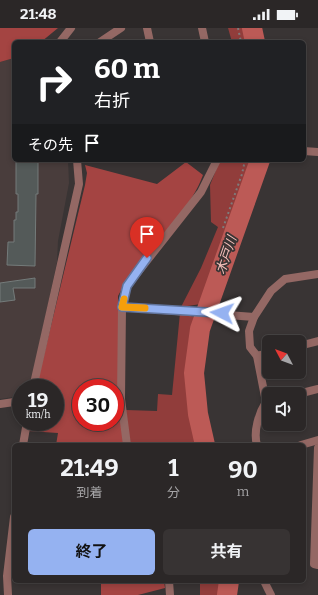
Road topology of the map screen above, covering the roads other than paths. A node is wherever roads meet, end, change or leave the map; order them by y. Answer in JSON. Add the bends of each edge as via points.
{"nodes":[{"id":1,"x":71,"y":28,"type":"edge"},
{"id":2,"x":121,"y":28,"type":"edge"},
{"id":3,"x":147,"y":28,"type":"edge"},
{"id":4,"x":202,"y":28,"type":"edge"},
{"id":5,"x":62,"y":40,"type":"edge"},
{"id":6,"x":103,"y":40,"type":"edge"},
{"id":7,"x":150,"y":40,"type":"edge"},
{"id":8,"x":204,"y":40,"type":"edge"},
{"id":9,"x":306,"y":151,"type":"edge"},
{"id":10,"x":318,"y":152,"type":"edge"},
{"id":11,"x":77,"y":162,"type":"edge"},
{"id":12,"x":216,"y":162,"type":"edge"},
{"id":13,"x":318,"y":274,"type":"edge"},
{"id":14,"x":122,"y":307,"type":"junction"},
{"id":15,"x":250,"y":316,"type":"junction"},
{"id":16,"x":318,"y":341,"type":"edge"},
{"id":17,"x":306,"y":344,"type":"edge"},
{"id":18,"x":262,"y":355,"type":"edge"},
{"id":19,"x":257,"y":356,"type":"junction"},
{"id":20,"x":35,"y":379,"type":"edge"},
{"id":21,"x":264,"y":387,"type":"edge"},
{"id":22,"x":318,"y":389,"type":"edge"},
{"id":23,"x":306,"y":392,"type":"edge"},
{"id":24,"x":12,"y":402,"type":"edge"},
{"id":25,"x":0,"y":404,"type":"edge"},
{"id":26,"x":262,"y":408,"type":"edge"},
{"id":27,"x":25,"y":431,"type":"edge"},
{"id":28,"x":318,"y":440,"type":"edge"},
{"id":29,"x":23,"y":443,"type":"edge"},
{"id":30,"x":127,"y":443,"type":"edge"},
{"id":31,"x":256,"y":443,"type":"edge"},
{"id":32,"x":306,"y":444,"type":"edge"},
{"id":33,"x":318,"y":448,"type":"edge"},
{"id":34,"x":12,"y":533,"type":"edge"},
{"id":35,"x":318,"y":565,"type":"edge"},
{"id":36,"x":169,"y":583,"type":"edge"},
{"id":37,"x":265,"y":583,"type":"edge"},
{"id":38,"x":8,"y":595,"type":"edge"},
{"id":39,"x":170,"y":595,"type":"edge"},
{"id":40,"x":271,"y":595,"type":"edge"}],
"edges":[{"from":1,"to":5,"type":"street"},
{"from":2,"to":6,"type":"street"},
{"from":3,"to":7,"type":"street"},
{"from":4,"to":8,"type":"street"},
{"from":9,"to":10,"type":"street"},
{"from":11,"to":20,"type":"street","via":[[79,184]]},
{"from":12,"to":14,"type":"street","via":[[201,192],[127,286]]},
{"from":13,"to":15,"type":"street","via":[[285,279]]},
{"from":14,"to":15,"type":"street"},
{"from":14,"to":30,"type":"street","via":[[121,398]]},
{"from":15,"to":19,"type":"street","via":[[250,347]]},
{"from":16,"to":17,"type":"street"},
{"from":18,"to":19,"type":"street"},
{"from":19,"to":21,"type":"street"},
{"from":22,"to":23,"type":"street"},
{"from":24,"to":25,"type":"street"},
{"from":26,"to":31,"type":"street"},
{"from":27,"to":29,"type":"street"},
{"from":28,"to":32,"type":"street"},
{"from":33,"to":35,"type":"street","via":[[314,564]]},
{"from":34,"to":38,"type":"street","via":[[7,576]]},
{"from":36,"to":39,"type":"street"},
{"from":37,"to":40,"type":"street"}]}
